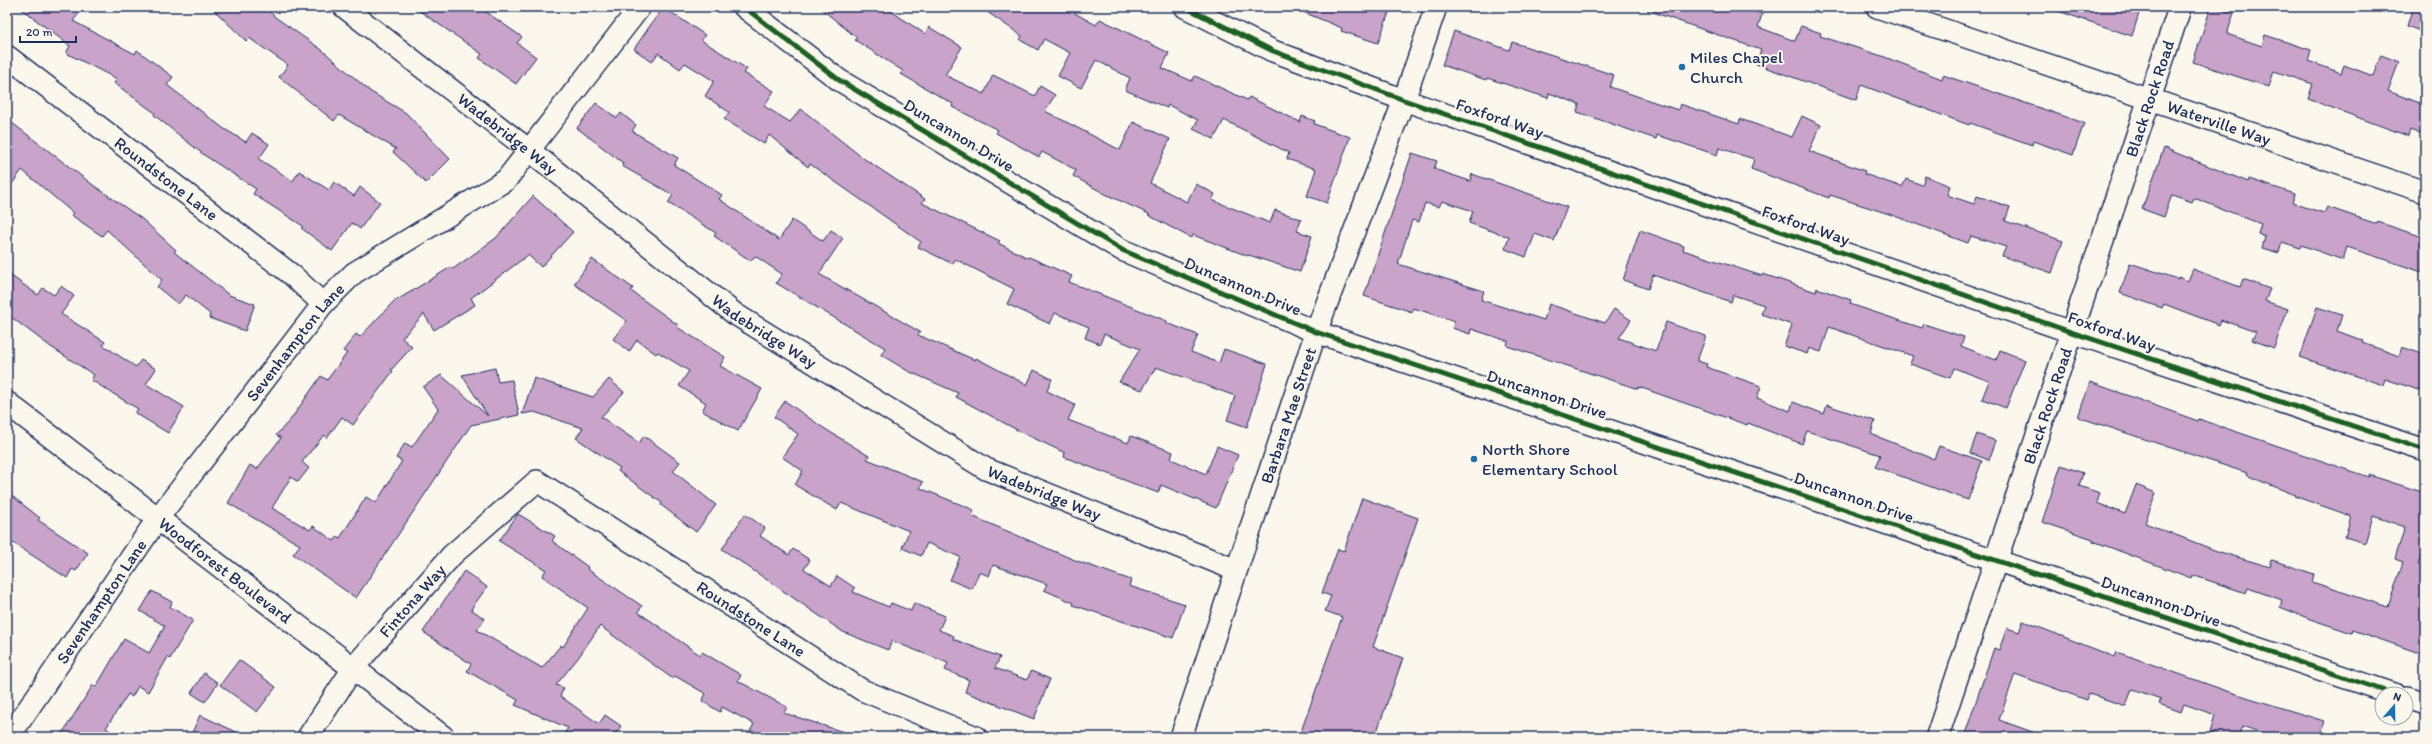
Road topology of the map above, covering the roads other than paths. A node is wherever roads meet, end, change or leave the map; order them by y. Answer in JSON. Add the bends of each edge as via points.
{"nodes":[{"id":1,"x":344,"y":7,"type":"edge"},
{"id":2,"x":640,"y":7,"type":"edge"},
{"id":3,"x":744,"y":7,"type":"edge"},
{"id":4,"x":1185,"y":7,"type":"edge"},
{"id":5,"x":1436,"y":7,"type":"edge"},
{"id":6,"x":1877,"y":7,"type":"edge"},
{"id":7,"x":2180,"y":7,"type":"edge"},
{"id":8,"x":7,"y":56,"type":"edge"},
{"id":9,"x":1404,"y":100,"type":"junction"},
{"id":10,"x":2149,"y":100,"type":"junction"},
{"id":11,"x":529,"y":150,"type":"junction"},
{"id":12,"x":2425,"y":192,"type":"edge"},
{"id":13,"x":323,"y":304,"type":"junction"},
{"id":14,"x":1316,"y":332,"type":"junction"},
{"id":15,"x":2071,"y":332,"type":"junction"},
{"id":16,"x":7,"y":403,"type":"edge"},
{"id":17,"x":2425,"y":450,"type":"edge"},
{"id":18,"x":537,"y":481,"type":"joint"},
{"id":19,"x":158,"y":518,"type":"junction"},
{"id":20,"x":1996,"y":560,"type":"junction"},
{"id":21,"x":1236,"y":570,"type":"junction"},
{"id":22,"x":354,"y":667,"type":"junction"},
{"id":23,"x":2374,"y":687,"type":"edge"},
{"id":24,"x":2414,"y":701,"type":"edge"},
{"id":25,"x":2425,"y":704,"type":"edge"},
{"id":26,"x":9,"y":737,"type":"edge"},
{"id":27,"x":308,"y":737,"type":"edge"},
{"id":28,"x":444,"y":737,"type":"edge"},
{"id":29,"x":976,"y":737,"type":"edge"},
{"id":30,"x":1181,"y":737,"type":"edge"},
{"id":31,"x":1937,"y":737,"type":"edge"}],
"edges":[{"from":1,"to":11,"type":"street","name":"Wadebridge Way"},
{"from":2,"to":11,"type":"street","name":"Sevenhampton Lane"},
{"from":3,"to":14,"type":"street","name":"Duncannon Drive","via":[[839,80],[1122,250]]},
{"from":4,"to":9,"type":"street","name":"Foxford Way","via":[[1273,51]]},
{"from":5,"to":9,"type":"street","name":"Barbara Mae Street"},
{"from":6,"to":10,"type":"street","name":"Waterville Way"},
{"from":7,"to":10,"type":"street","name":"Black Rock Road"},
{"from":8,"to":13,"type":"street","name":"Roundstone Lane","via":[[292,275]]},
{"from":9,"to":14,"type":"street","name":"Barbara Mae Street"},
{"from":9,"to":15,"type":"street","name":"Foxford Way"},
{"from":10,"to":12,"type":"street","name":"Waterville Way"},
{"from":10,"to":15,"type":"street","name":"Black Rock Road"},
{"from":11,"to":13,"type":"street","name":"Sevenhampton Lane","via":[[506,180],[354,273]]},
{"from":11,"to":21,"type":"street","name":"Wadebridge Way","via":[[735,314],[986,469]]},
{"from":13,"to":19,"type":"street","name":"Sevenhampton Lane"},
{"from":14,"to":20,"type":"street","name":"Duncannon Drive"},
{"from":14,"to":21,"type":"street","name":"Barbara Mae Street"},
{"from":15,"to":17,"type":"street","name":"Foxford Way"},
{"from":15,"to":20,"type":"street","name":"Black Rock Road"},
{"from":16,"to":19,"type":"street","name":"Woodforest Boulevard"},
{"from":18,"to":22,"type":"street","name":"Fintona Way","via":[[452,555]]},
{"from":18,"to":29,"type":"street","name":"Roundstone Lane","via":[[862,690]]},
{"from":19,"to":22,"type":"street","name":"Woodforest Boulevard"},
{"from":19,"to":26,"type":"street","name":"Sevenhampton Lane"},
{"from":20,"to":23,"type":"street","name":"Duncannon Drive"},
{"from":20,"to":31,"type":"street","name":"Black Rock Road"},
{"from":21,"to":30,"type":"street","name":"Barbara Mae Street"},
{"from":22,"to":27,"type":"street","name":"Fintona Way"},
{"from":22,"to":28,"type":"street","name":"Woodforest Boulevard"},
{"from":24,"to":25,"type":"street"}]}
